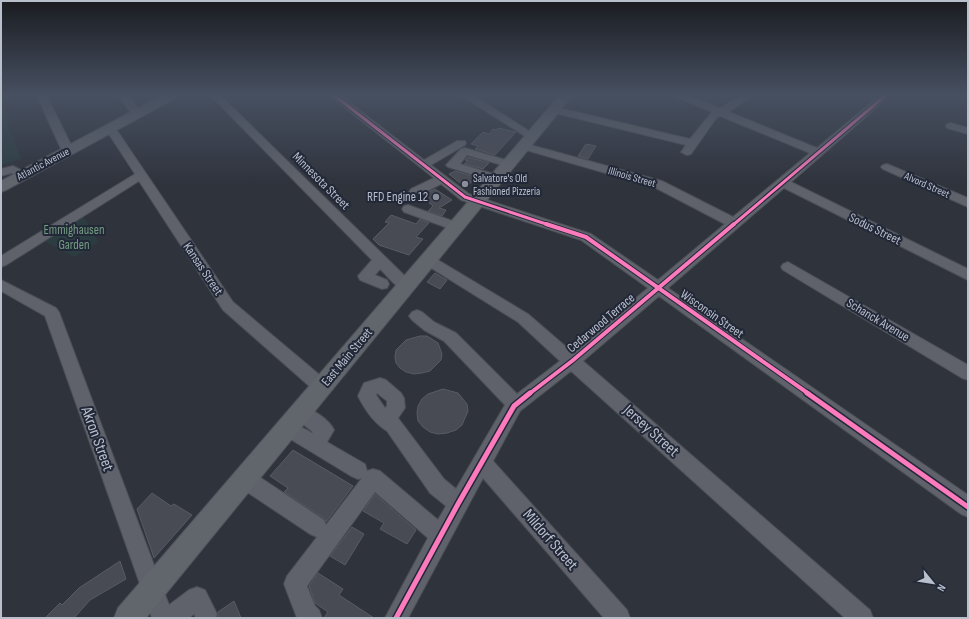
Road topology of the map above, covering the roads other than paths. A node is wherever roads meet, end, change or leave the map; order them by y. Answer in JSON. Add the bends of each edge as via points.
{"nodes":[{"id":1,"x":56,"y":125,"type":"edge"},
{"id":2,"x":116,"y":125,"type":"edge"},
{"id":3,"x":245,"y":125,"type":"edge"},
{"id":4,"x":372,"y":125,"type":"edge"},
{"id":5,"x":506,"y":125,"type":"edge"},
{"id":6,"x":542,"y":125,"type":"edge"},
{"id":7,"x":609,"y":125,"type":"edge"},
{"id":8,"x":705,"y":125,"type":"edge"},
{"id":9,"x":751,"y":125,"type":"edge"},
{"id":10,"x":852,"y":125,"type":"edge"},
{"id":11,"x":951,"y":126,"type":"dead end"},
{"id":12,"x":110,"y":128,"type":"junction"},
{"id":13,"x":968,"y":131,"type":"edge"},
{"id":14,"x":528,"y":141,"type":"junction"},
{"id":15,"x":461,"y":143,"type":"dead end"},
{"id":16,"x":68,"y":150,"type":"junction"},
{"id":17,"x":819,"y":153,"type":"junction"},
{"id":18,"x":509,"y":164,"type":"junction"},
{"id":19,"x":423,"y":165,"type":"junction"},
{"id":20,"x":887,"y":167,"type":"dead end"},
{"id":21,"x":1,"y":173,"type":"edge"},
{"id":22,"x":23,"y":175,"type":"junction"},
{"id":23,"x":140,"y":176,"type":"junction"},
{"id":24,"x":497,"y":178,"type":"junction"},
{"id":25,"x":442,"y":179,"type":"junction"},
{"id":26,"x":782,"y":182,"type":"junction"},
{"id":27,"x":1,"y":187,"type":"edge"},
{"id":28,"x":415,"y":192,"type":"dead end"},
{"id":29,"x":477,"y":202,"type":"junction"},
{"id":30,"x":968,"y":203,"type":"edge"},
{"id":31,"x":408,"y":209,"type":"dead end"},
{"id":32,"x":734,"y":223,"type":"junction"},
{"id":33,"x":456,"y":227,"type":"junction"},
{"id":34,"x":428,"y":260,"type":"junction"},
{"id":35,"x":380,"y":261,"type":"junction"},
{"id":36,"x":1,"y":262,"type":"edge"},
{"id":37,"x":788,"y":267,"type":"dead end"},
{"id":38,"x":968,"y":275,"type":"edge"},
{"id":39,"x":382,"y":284,"type":"dead end"},
{"id":40,"x":1,"y":285,"type":"edge"},
{"id":41,"x":406,"y":286,"type":"junction"},
{"id":42,"x":657,"y":288,"type":"junction"},
{"id":43,"x":417,"y":316,"type":"dead end"},
{"id":44,"x":572,"y":361,"type":"junction"},
{"id":45,"x":968,"y":373,"type":"edge"},
{"id":46,"x":322,"y":387,"type":"junction"},
{"id":47,"x":516,"y":404,"type":"junction"},
{"id":48,"x":294,"y":420,"type":"junction"},
{"id":49,"x":385,"y":420,"type":"dead end"},
{"id":50,"x":482,"y":462,"type":"junction"},
{"id":51,"x":358,"y":470,"type":"dead end"},
{"id":52,"x":245,"y":479,"type":"junction"},
{"id":53,"x":458,"y":504,"type":"junction"},
{"id":54,"x":968,"y":507,"type":"edge"},
{"id":55,"x":317,"y":527,"type":"dead end"},
{"id":56,"x":441,"y":535,"type":"junction"},
{"id":57,"x":153,"y":588,"type":"junction"},
{"id":58,"x":206,"y":614,"type":"dead end"},
{"id":59,"x":128,"y":618,"type":"edge"},
{"id":60,"x":163,"y":618,"type":"edge"},
{"id":61,"x":170,"y":618,"type":"edge"},
{"id":62,"x":311,"y":618,"type":"edge"},
{"id":63,"x":396,"y":618,"type":"edge"},
{"id":64,"x":619,"y":618,"type":"edge"},
{"id":65,"x":862,"y":618,"type":"edge"}],
"edges":[{"from":1,"to":16,"type":"street"},
{"from":2,"to":12,"type":"main road","name":"Atlantic Avenue"},
{"from":3,"to":35,"type":"street","name":"Minnesota Street"},
{"from":4,"to":19,"type":"street","name":"Wisconsin Street"},
{"from":5,"to":14,"type":"street","name":"Illinois Street"},
{"from":6,"to":14,"type":"main road","name":"East Main Street"},
{"from":7,"to":8,"type":"street","via":[[690,147]]},
{"from":9,"to":17,"type":"street"},
{"from":10,"to":17,"type":"street","name":"Cedarwood Terrace"},
{"from":11,"to":13,"type":"street"},
{"from":12,"to":16,"type":"main road","name":"Atlantic Avenue"},
{"from":12,"to":23,"type":"street","name":"Kansas Street"},
{"from":14,"to":18,"type":"main road","name":"East Main Street"},
{"from":14,"to":32,"type":"street","name":"Illinois Street","via":[[658,184]]},
{"from":15,"to":19,"type":"street"},
{"from":16,"to":22,"type":"main road","name":"Atlantic Avenue"},
{"from":17,"to":26,"type":"street","name":"Cedarwood Terrace"},
{"from":18,"to":24,"type":"main road","name":"East Main Street"},
{"from":18,"to":24,"type":"street","via":[[465,151],[452,165]]},
{"from":19,"to":25,"type":"street","name":"Wisconsin Street"},
{"from":20,"to":30,"type":"street","name":"Alvord Street"},
{"from":21,"to":22,"type":"street","via":[[13,169]]},
{"from":22,"to":27,"type":"main road","name":"Atlantic Avenue"},
{"from":23,"to":36,"type":"street"},
{"from":23,"to":46,"type":"street","name":"Kansas Street","via":[[228,306]]},
{"from":24,"to":29,"type":"main road","name":"East Main Street"},
{"from":25,"to":28,"type":"street"},
{"from":25,"to":29,"type":"street","name":"Wisconsin Street","via":[[465,197]]},
{"from":26,"to":32,"type":"street","name":"Cedarwood Terrace"},
{"from":26,"to":38,"type":"street","name":"Sodus Street"},
{"from":29,"to":33,"type":"main road","name":"East Main Street"},
{"from":29,"to":42,"type":"street","name":"Wisconsin Street","via":[[586,238]]},
{"from":31,"to":33,"type":"street"},
{"from":32,"to":42,"type":"street","name":"Cedarwood Terrace"},
{"from":33,"to":34,"type":"main road","name":"East Main Street"},
{"from":34,"to":41,"type":"main road","name":"East Main Street"},
{"from":34,"to":44,"type":"street","name":"Jersey Street","via":[[523,318]]},
{"from":35,"to":39,"type":"street","via":[[365,276]]},
{"from":35,"to":41,"type":"street","name":"Minnesota Street"},
{"from":37,"to":45,"type":"street","name":"Schanck Avenue"},
{"from":40,"to":57,"type":"street","name":"Akron Street","via":[[50,312]]},
{"from":41,"to":46,"type":"main road","name":"East Main Street"},
{"from":42,"to":44,"type":"street","name":"Cedarwood Terrace"},
{"from":42,"to":54,"type":"street","name":"Wisconsin Street"},
{"from":43,"to":47,"type":"street","via":[[450,337]]},
{"from":44,"to":47,"type":"street","name":"Cedarwood Terrace"},
{"from":44,"to":65,"type":"street","name":"Jersey Street"},
{"from":46,"to":48,"type":"main road","name":"East Main Street"},
{"from":47,"to":50,"type":"street","name":"Cedarwood Terrace"},
{"from":48,"to":51,"type":"street","via":[[315,444]]},
{"from":48,"to":52,"type":"main road","name":"East Main Street"},
{"from":49,"to":53,"type":"street","via":[[393,425],[438,486]]},
{"from":50,"to":53,"type":"street","name":"Cedarwood Terrace"},
{"from":50,"to":64,"type":"street","name":"Mildorf Street"},
{"from":52,"to":55,"type":"street"},
{"from":52,"to":57,"type":"main road","name":"East Main Street"},
{"from":53,"to":56,"type":"street","name":"Cedarwood Terrace"},
{"from":56,"to":62,"type":"street","via":[[373,478],[295,584]]},
{"from":56,"to":63,"type":"street","name":"Cedarwood Terrace"},
{"from":57,"to":59,"type":"main road","name":"East Main Street"},
{"from":57,"to":60,"type":"street","name":"Akron Street"},
{"from":58,"to":61,"type":"street","via":[[197,598]]}]}
